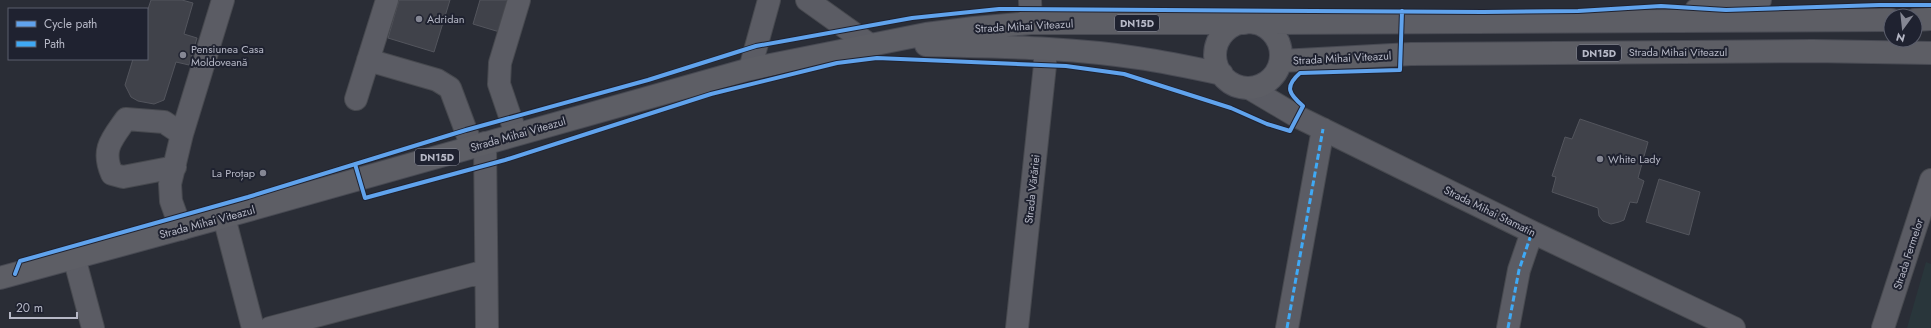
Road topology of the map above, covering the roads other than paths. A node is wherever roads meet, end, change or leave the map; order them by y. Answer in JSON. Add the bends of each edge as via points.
{"nodes":[{"id":1,"x":224,"y":0,"type":"edge"},
{"id":2,"x":387,"y":0,"type":"edge"},
{"id":3,"x":519,"y":0,"type":"edge"},
{"id":4,"x":769,"y":0,"type":"edge"},
{"id":5,"x":807,"y":0,"type":"edge"},
{"id":6,"x":1030,"y":0,"type":"edge"},
{"id":7,"x":1760,"y":0,"type":"edge"},
{"id":8,"x":1883,"y":20,"type":"edge"},
{"id":9,"x":1639,"y":21,"type":"junction"},
{"id":10,"x":1031,"y":23,"type":"junction"},
{"id":11,"x":1249,"y":23,"type":"junction"},
{"id":12,"x":874,"y":45,"type":"junction"},
{"id":13,"x":1045,"y":49,"type":"junction"},
{"id":14,"x":1931,"y":53,"type":"edge"},
{"id":15,"x":368,"y":60,"type":"junction"},
{"id":16,"x":1281,"y":61,"type":"junction"},
{"id":17,"x":750,"y":69,"type":"junction"},
{"id":18,"x":1222,"y":74,"type":"junction"},
{"id":19,"x":1249,"y":88,"type":"junction"},
{"id":20,"x":356,"y":99,"type":"dead end"},
{"id":21,"x":1323,"y":129,"type":"junction"},
{"id":22,"x":182,"y":134,"type":"junction"},
{"id":23,"x":516,"y":134,"type":"junction"},
{"id":24,"x":478,"y":145,"type":"junction"},
{"id":25,"x":175,"y":167,"type":"junction"},
{"id":26,"x":1931,"y":180,"type":"edge"},
{"id":27,"x":224,"y":217,"type":"junction"},
{"id":28,"x":181,"y":229,"type":"junction"},
{"id":29,"x":1532,"y":232,"type":"junction"},
{"id":30,"x":74,"y":257,"type":"junction"},
{"id":31,"x":486,"y":271,"type":"junction"},
{"id":32,"x":0,"y":278,"type":"edge"},
{"id":33,"x":93,"y":328,"type":"edge"},
{"id":34,"x":253,"y":328,"type":"edge"},
{"id":35,"x":270,"y":328,"type":"edge"},
{"id":36,"x":487,"y":328,"type":"edge"},
{"id":37,"x":1017,"y":328,"type":"edge"},
{"id":38,"x":1287,"y":328,"type":"edge"},
{"id":39,"x":1508,"y":328,"type":"edge"},
{"id":40,"x":1734,"y":328,"type":"edge"},
{"id":41,"x":1883,"y":328,"type":"edge"}],
"edges":[{"from":1,"to":22,"type":"street"},
{"from":2,"to":15,"type":"street"},
{"from":3,"to":23,"type":"street","via":[[500,62],[499,84]]},
{"from":4,"to":17,"type":"street"},
{"from":5,"to":12,"type":"street"},
{"from":6,"to":10,"type":"street"},
{"from":7,"to":9,"type":"main road"},
{"from":8,"to":9,"type":"main road","name":"Strada Mihai Viteazul","number":"DN15D"},
{"from":9,"to":11,"type":"main road","name":"Strada Mihai Viteazul","number":"DN15D"},
{"from":10,"to":11,"type":"main road","name":"Strada Mihai Viteazul","number":"DN15D"},
{"from":10,"to":12,"type":"main road","name":"Strada Mihai Viteazul","number":"DN15D","via":[[958,30]]},
{"from":11,"to":16,"type":"main road","name":"Strada Mihai Viteazul","number":"DN15D","via":[[1270,30],[1276,37]]},
{"from":11,"to":18,"type":"main road","name":"Strada Mihai Viteazul","number":"DN15D","via":[[1226,31],[1216,46],[1217,65]]},
{"from":12,"to":13,"type":"main road","name":"Strada Mihai Viteazul","number":"DN15D"},
{"from":12,"to":17,"type":"main road","name":"Strada Mihai Viteazul","number":"DN15D"},
{"from":13,"to":18,"type":"main road","name":"Strada Mihai Viteazul","number":"DN15D","via":[[1138,58]]},
{"from":13,"to":37,"type":"street","name":"Strada Vărăriei"},
{"from":14,"to":16,"type":"main road","name":"Strada Mihai Viteazul","number":"DN15D","via":[[1805,51],[1419,54]]},
{"from":15,"to":20,"type":"street"},
{"from":15,"to":24,"type":"street","via":[[437,80],[450,88]]},
{"from":16,"to":19,"type":"main road","name":"Strada Mihai Viteazul","via":[[1273,77],[1266,83]]},
{"from":17,"to":23,"type":"main road","name":"Strada Mihai Viteazul","number":"DN15D"},
{"from":18,"to":19,"type":"main road","name":"Strada Mihai Viteazul","number":"DN15D","via":[[1233,84]]},
{"from":19,"to":21,"type":"street","name":"Strada Mihai Stamatin"},
{"from":21,"to":29,"type":"street","name":"Strada Mihai Stamatin"},
{"from":21,"to":38,"type":"street"},
{"from":22,"to":25,"type":"street"},
{"from":22,"to":25,"type":"street","via":[[164,122],[126,119],[107,148],[107,163],[112,174],[123,177]]},
{"from":23,"to":24,"type":"main road","name":"Strada Mihai Viteazul","number":"DN15D"},
{"from":24,"to":27,"type":"main road","name":"Strada Mihai Viteazul","number":"DN15D"},
{"from":24,"to":31,"type":"street"},
{"from":25,"to":28,"type":"street","via":[[170,184],[171,201]]},
{"from":26,"to":41,"type":"street","name":"Strada Fermelor"},
{"from":27,"to":28,"type":"main road","name":"Strada Mihai Viteazul","number":"DN15D"},
{"from":27,"to":34,"type":"street"},
{"from":28,"to":30,"type":"main road","name":"Strada Mihai Viteazul","number":"DN15D"},
{"from":29,"to":39,"type":"street","via":[[1519,270]]},
{"from":29,"to":40,"type":"street","name":"Strada Mihai Stamatin"},
{"from":30,"to":32,"type":"main road","name":"Strada Mihai Viteazul","number":"DN15D"},
{"from":30,"to":33,"type":"street"},
{"from":31,"to":35,"type":"street"},
{"from":31,"to":36,"type":"street"}]}
